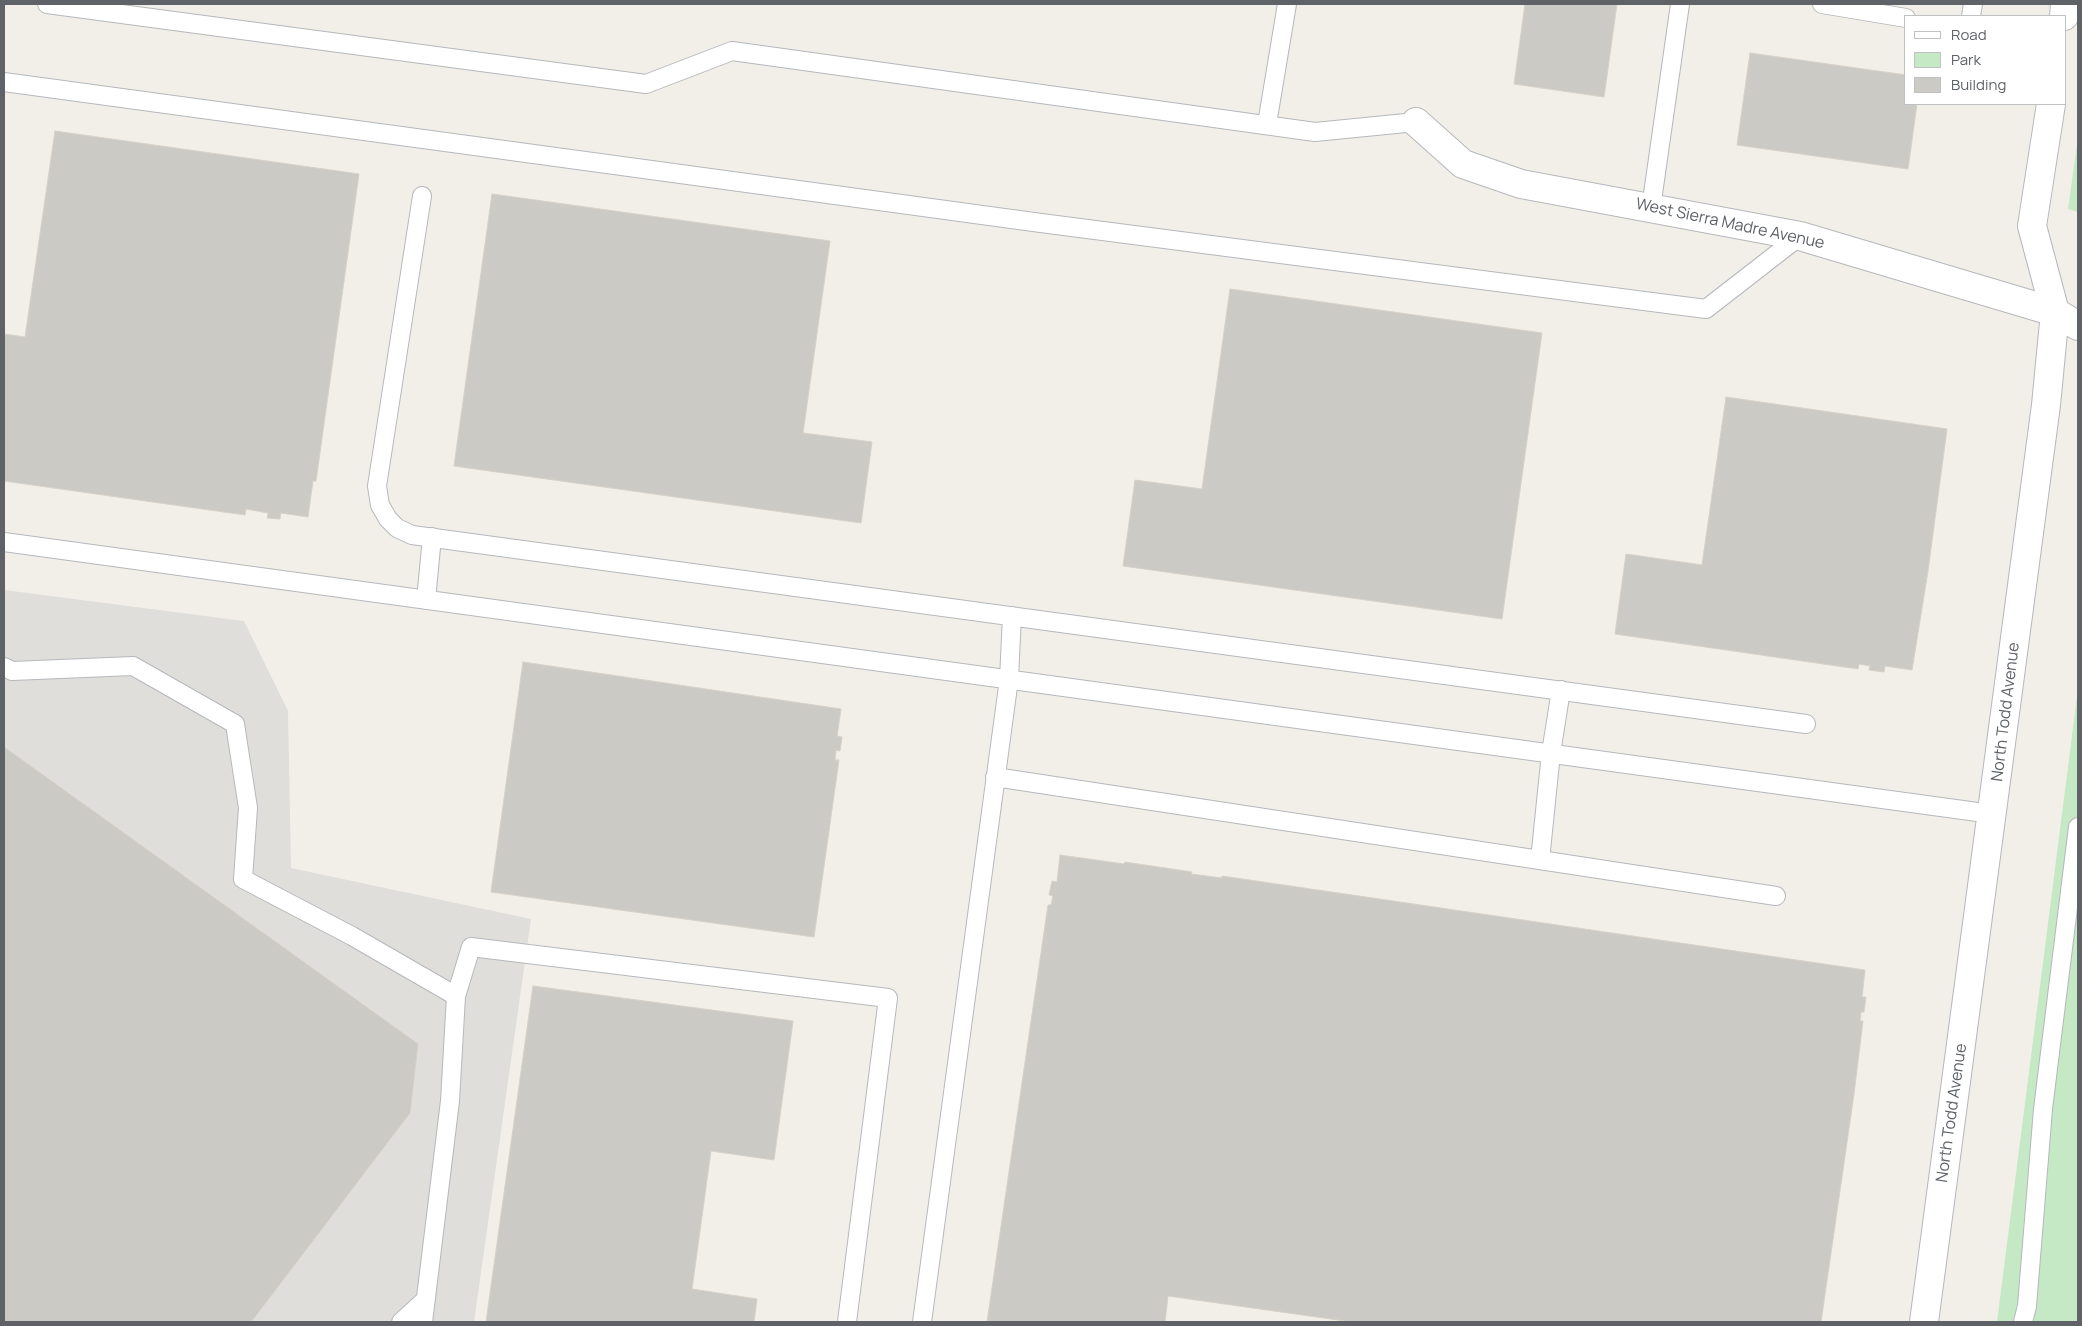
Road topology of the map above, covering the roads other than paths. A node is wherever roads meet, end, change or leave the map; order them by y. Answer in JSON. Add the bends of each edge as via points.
{"nodes":[{"id":1,"x":47,"y":4,"type":"edge"},
{"id":2,"x":1287,"y":4,"type":"edge"},
{"id":3,"x":1680,"y":4,"type":"edge"},
{"id":4,"x":1822,"y":4,"type":"edge"},
{"id":5,"x":1904,"y":18,"type":"edge"},
{"id":6,"x":4,"y":82,"type":"edge"},
{"id":7,"x":2050,"y":105,"type":"edge"},
{"id":8,"x":1416,"y":122,"type":"joint"},
{"id":9,"x":1267,"y":124,"type":"junction"},
{"id":10,"x":422,"y":196,"type":"dead end"},
{"id":11,"x":1651,"y":208,"type":"junction"},
{"id":12,"x":1800,"y":236,"type":"junction"},
{"id":13,"x":2067,"y":311,"type":"edge"},
{"id":14,"x":2078,"y":326,"type":"edge"},
{"id":15,"x":432,"y":537,"type":"junction"},
{"id":16,"x":4,"y":542,"type":"edge"},
{"id":17,"x":426,"y":600,"type":"junction"},
{"id":18,"x":1012,"y":616,"type":"junction"},
{"id":19,"x":4,"y":667,"type":"edge"},
{"id":20,"x":1009,"y":679,"type":"junction"},
{"id":21,"x":1561,"y":690,"type":"junction"},
{"id":22,"x":1806,"y":724,"type":"dead end"},
{"id":23,"x":1551,"y":753,"type":"junction"},
{"id":24,"x":995,"y":777,"type":"junction"},
{"id":25,"x":1992,"y":814,"type":"junction"},
{"id":26,"x":2078,"y":826,"type":"edge"},
{"id":27,"x":1540,"y":860,"type":"junction"},
{"id":28,"x":1776,"y":896,"type":"dead end"},
{"id":29,"x":456,"y":996,"type":"junction"},
{"id":30,"x":426,"y":1299,"type":"junction"},
{"id":31,"x":401,"y":1322,"type":"edge"},
{"id":32,"x":423,"y":1322,"type":"edge"},
{"id":33,"x":847,"y":1322,"type":"edge"},
{"id":34,"x":922,"y":1322,"type":"edge"},
{"id":35,"x":1924,"y":1322,"type":"edge"},
{"id":36,"x":2023,"y":1322,"type":"edge"}],
"edges":[{"from":1,"to":9,"type":"lane","via":[[646,84],[732,51]]},
{"from":2,"to":9,"type":"lane"},
{"from":3,"to":11,"type":"lane"},
{"from":4,"to":5,"type":"lane"},
{"from":6,"to":12,"type":"lane","via":[[1021,221],[1706,309]]},
{"from":7,"to":13,"type":"street","name":"North Todd Avenue","via":[[2032,226]]},
{"from":8,"to":9,"type":"lane","via":[[1315,132]]},
{"from":8,"to":11,"type":"street","name":"West Sierra Madre Avenue","via":[[1463,164],[1521,184]]},
{"from":10,"to":15,"type":"lane","via":[[377,486],[380,505],[397,528],[412,535]]},
{"from":11,"to":12,"type":"street","name":"West Sierra Madre Avenue"},
{"from":12,"to":13,"type":"street","name":"West Sierra Madre Avenue"},
{"from":13,"to":14,"type":"street","name":"West Sierra Madre Avenue"},
{"from":13,"to":25,"type":"street","name":"North Todd Avenue","via":[[2046,405]]},
{"from":15,"to":17,"type":"lane"},
{"from":15,"to":18,"type":"lane"},
{"from":16,"to":17,"type":"lane"},
{"from":17,"to":20,"type":"lane"},
{"from":18,"to":20,"type":"lane"},
{"from":18,"to":21,"type":"lane"},
{"from":19,"to":29,"type":"lane","via":[[12,671],[134,666],[235,724],[248,808],[243,879],[352,936]]},
{"from":20,"to":23,"type":"lane"},
{"from":20,"to":24,"type":"lane"},
{"from":21,"to":22,"type":"lane"},
{"from":21,"to":23,"type":"lane"},
{"from":23,"to":25,"type":"lane"},
{"from":23,"to":27,"type":"lane"},
{"from":24,"to":27,"type":"lane"},
{"from":24,"to":34,"type":"lane"},
{"from":25,"to":35,"type":"street","name":"North Todd Avenue"},
{"from":26,"to":36,"type":"lane","via":[[2043,1109]]},
{"from":27,"to":28,"type":"lane"},
{"from":29,"to":30,"type":"lane","via":[[450,1101]]},
{"from":29,"to":33,"type":"lane","via":[[471,947],[888,998]]},
{"from":30,"to":31,"type":"lane"},
{"from":30,"to":32,"type":"lane"}]}
